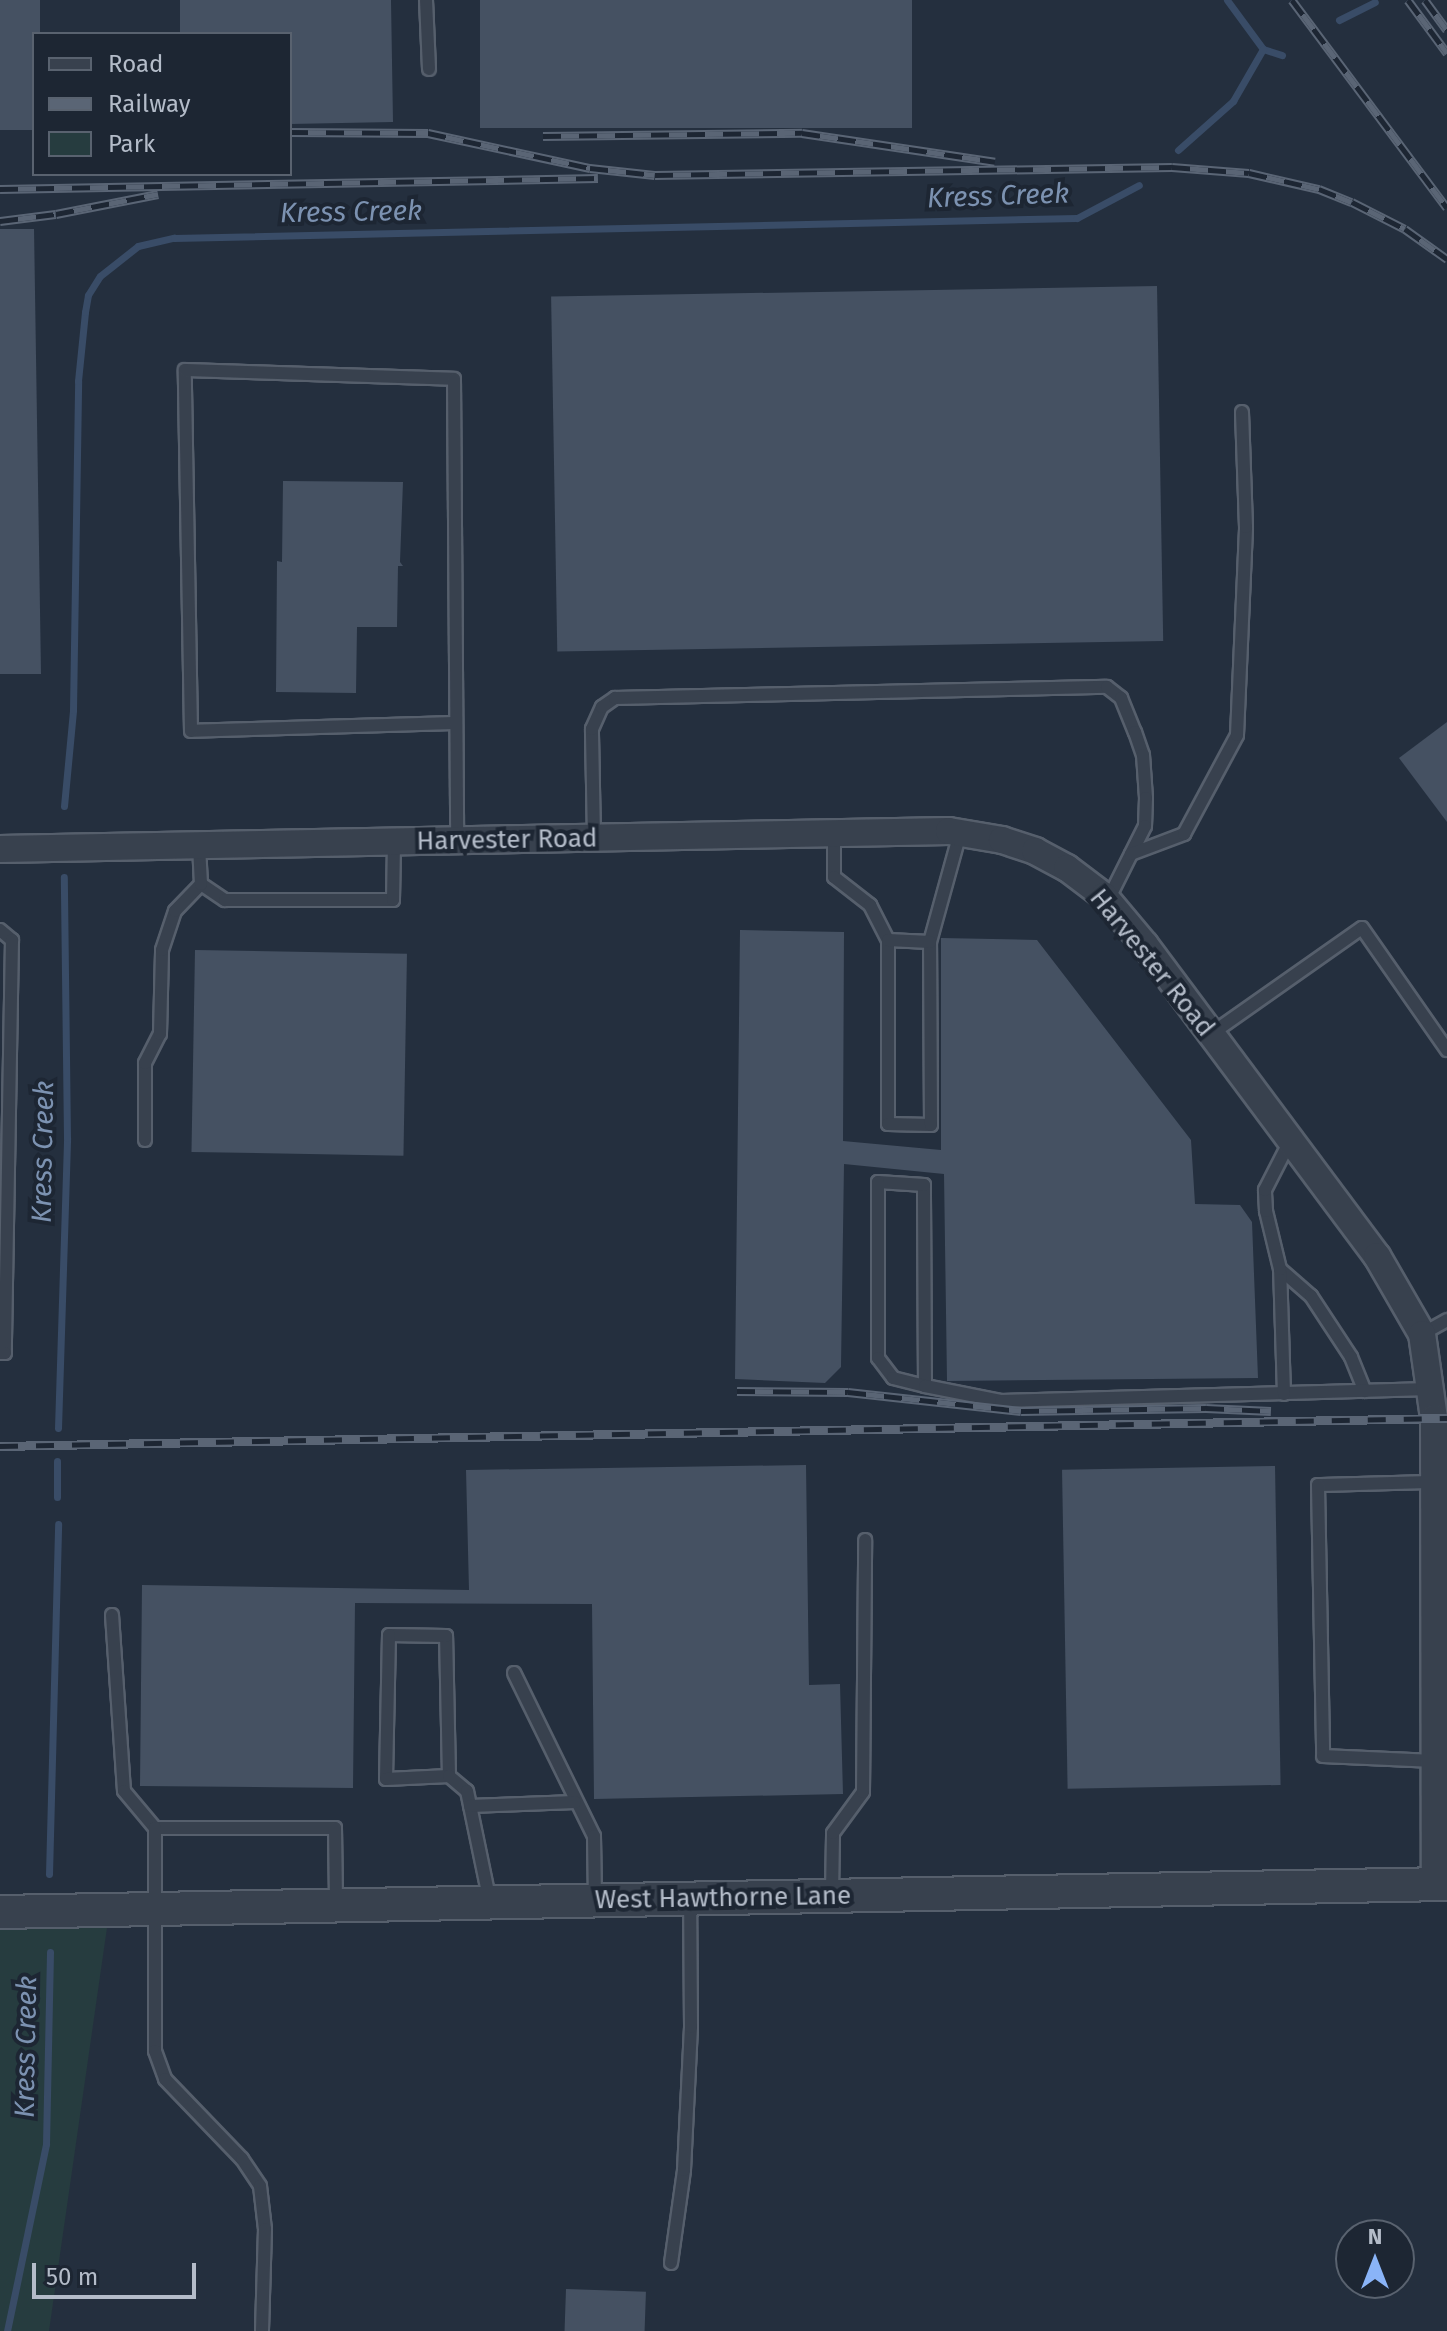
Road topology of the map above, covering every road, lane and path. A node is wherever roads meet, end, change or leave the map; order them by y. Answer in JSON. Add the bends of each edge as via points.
{"nodes":[{"id":1,"x":426,"y":0,"type":"edge"},
{"id":2,"x":429,"y":69,"type":"dead end"},
{"id":3,"x":1242,"y":412,"type":"dead end"},
{"id":4,"x":456,"y":723,"type":"junction"},
{"id":5,"x":960,"y":833,"type":"junction"},
{"id":6,"x":834,"y":834,"type":"junction"},
{"id":7,"x":594,"y":838,"type":"junction"},
{"id":8,"x":457,"y":840,"type":"junction"},
{"id":9,"x":394,"y":842,"type":"junction"},
{"id":10,"x":199,"y":845,"type":"junction"},
{"id":11,"x":0,"y":849,"type":"edge"},
{"id":12,"x":1131,"y":854,"type":"junction"},
{"id":13,"x":201,"y":884,"type":"junction"},
{"id":14,"x":1108,"y":900,"type":"junction"},
{"id":15,"x":0,"y":930,"type":"edge"},
{"id":16,"x":888,"y":940,"type":"junction"},
{"id":17,"x":930,"y":942,"type":"junction"},
{"id":18,"x":1211,"y":1034,"type":"junction"},
{"id":19,"x":1447,"y":1050,"type":"edge"},
{"id":20,"x":145,"y":1140,"type":"dead end"},
{"id":21,"x":1289,"y":1143,"type":"junction"},
{"id":22,"x":1280,"y":1269,"type":"junction"},
{"id":23,"x":1447,"y":1320,"type":"edge"},
{"id":24,"x":1422,"y":1334,"type":"junction"},
{"id":25,"x":2,"y":1353,"type":"edge"},
{"id":26,"x":925,"y":1386,"type":"junction"},
{"id":27,"x":1431,"y":1389,"type":"junction"},
{"id":28,"x":1365,"y":1391,"type":"junction"},
{"id":29,"x":1284,"y":1394,"type":"junction"},
{"id":30,"x":1432,"y":1482,"type":"junction"},
{"id":31,"x":865,"y":1540,"type":"dead end"},
{"id":32,"x":1440,"y":1598,"type":"edge"},
{"id":33,"x":112,"y":1615,"type":"dead end"},
{"id":34,"x":514,"y":1673,"type":"dead end"},
{"id":35,"x":1434,"y":1761,"type":"junction"},
{"id":36,"x":449,"y":1776,"type":"junction"},
{"id":37,"x":575,"y":1802,"type":"junction"},
{"id":38,"x":470,"y":1806,"type":"junction"},
{"id":39,"x":155,"y":1828,"type":"junction"},
{"id":40,"x":1441,"y":1884,"type":"edge"},
{"id":41,"x":832,"y":1896,"type":"junction"},
{"id":42,"x":690,"y":1899,"type":"junction"},
{"id":43,"x":595,"y":1900,"type":"junction"},
{"id":44,"x":490,"y":1903,"type":"junction"},
{"id":45,"x":336,"y":1906,"type":"junction"},
{"id":46,"x":155,"y":1909,"type":"junction"},
{"id":47,"x":0,"y":1912,"type":"edge"},
{"id":48,"x":671,"y":2263,"type":"dead end"},
{"id":49,"x":262,"y":2331,"type":"edge"}],
"edges":[{"from":1,"to":2,"type":"lane"},
{"from":3,"to":12,"type":"lane","via":[[1246,527],[1237,735],[1184,834]]},
{"from":4,"to":4,"type":"lane","via":[[191,731],[185,370],[454,379]]},
{"from":4,"to":8,"type":"lane"},
{"from":5,"to":6,"type":"street","name":"Harvester Road"},
{"from":5,"to":14,"type":"street","name":"Harvester Road","via":[[1035,851]]},
{"from":5,"to":17,"type":"lane"},
{"from":6,"to":7,"type":"street","name":"Harvester Road"},
{"from":6,"to":16,"type":"lane","via":[[834,877],[870,905]]},
{"from":7,"to":8,"type":"street","name":"Harvester Road"},
{"from":7,"to":12,"type":"lane","via":[[592,729],[602,707],[615,698],[1107,687],[1121,698],[1143,755],[1145,826]]},
{"from":8,"to":9,"type":"street","name":"Harvester Road"},
{"from":9,"to":10,"type":"street","name":"Harvester Road"},
{"from":9,"to":13,"type":"lane","via":[[393,900],[225,900]]},
{"from":10,"to":11,"type":"street","name":"Harvester Road"},
{"from":10,"to":13,"type":"lane"},
{"from":12,"to":14,"type":"lane"},
{"from":13,"to":20,"type":"lane","via":[[175,911],[162,950],[160,1034],[145,1063]]},
{"from":14,"to":18,"type":"street","name":"Harvester Road"},
{"from":15,"to":25,"type":"lane","via":[[12,940]]},
{"from":16,"to":17,"type":"lane"},
{"from":16,"to":17,"type":"lane","via":[[888,1124],[931,1125]]},
{"from":18,"to":19,"type":"lane","via":[[1362,928]]},
{"from":18,"to":21,"type":"street","name":"Harvester Road"},
{"from":21,"to":22,"type":"lane","via":[[1265,1190]]},
{"from":21,"to":24,"type":"street","name":"Harvester Road","via":[[1377,1256]]},
{"from":22,"to":28,"type":"lane","via":[[1311,1296],[1351,1357]]},
{"from":22,"to":29,"type":"lane"},
{"from":23,"to":24,"type":"lane"},
{"from":24,"to":27,"type":"street","name":"Harvester Road"},
{"from":26,"to":26,"type":"lane","via":[[893,1378],[878,1358],[878,1182],[924,1185]]},
{"from":26,"to":29,"type":"lane","via":[[1001,1401]]},
{"from":27,"to":28,"type":"lane"},
{"from":27,"to":30,"type":"street","name":"Harvester Road"},
{"from":28,"to":29,"type":"lane"},
{"from":30,"to":32,"type":"street","name":"Harvester Road"},
{"from":30,"to":35,"type":"lane","via":[[1318,1485],[1323,1756]]},
{"from":31,"to":41,"type":"lane","via":[[863,1792],[833,1833]]},
{"from":32,"to":35,"type":"street","name":"Harvester Road"},
{"from":33,"to":39,"type":"lane","via":[[124,1791]]},
{"from":34,"to":37,"type":"lane"},
{"from":35,"to":40,"type":"street","name":"Harvester Road"},
{"from":36,"to":36,"type":"lane","via":[[446,1636],[389,1635],[386,1779]]},
{"from":36,"to":38,"type":"lane","via":[[467,1791]]},
{"from":37,"to":38,"type":"lane"},
{"from":37,"to":43,"type":"lane","via":[[594,1836]]},
{"from":38,"to":44,"type":"lane"},
{"from":39,"to":45,"type":"lane","via":[[335,1828]]},
{"from":39,"to":46,"type":"lane"},
{"from":40,"to":41,"type":"street","name":"West Hawthorne Lane"},
{"from":41,"to":42,"type":"street","name":"West Hawthorne Lane"},
{"from":42,"to":43,"type":"street","name":"West Hawthorne Lane"},
{"from":42,"to":48,"type":"lane","via":[[684,2170]]},
{"from":43,"to":44,"type":"street","name":"West Hawthorne Lane"},
{"from":44,"to":45,"type":"street","name":"West Hawthorne Lane"},
{"from":45,"to":46,"type":"street","name":"West Hawthorne Lane"},
{"from":46,"to":47,"type":"street","name":"West Hawthorne Lane"},
{"from":46,"to":49,"type":"lane","via":[[155,2051],[165,2079],[242,2159],[260,2186],[265,2229]]}]}
